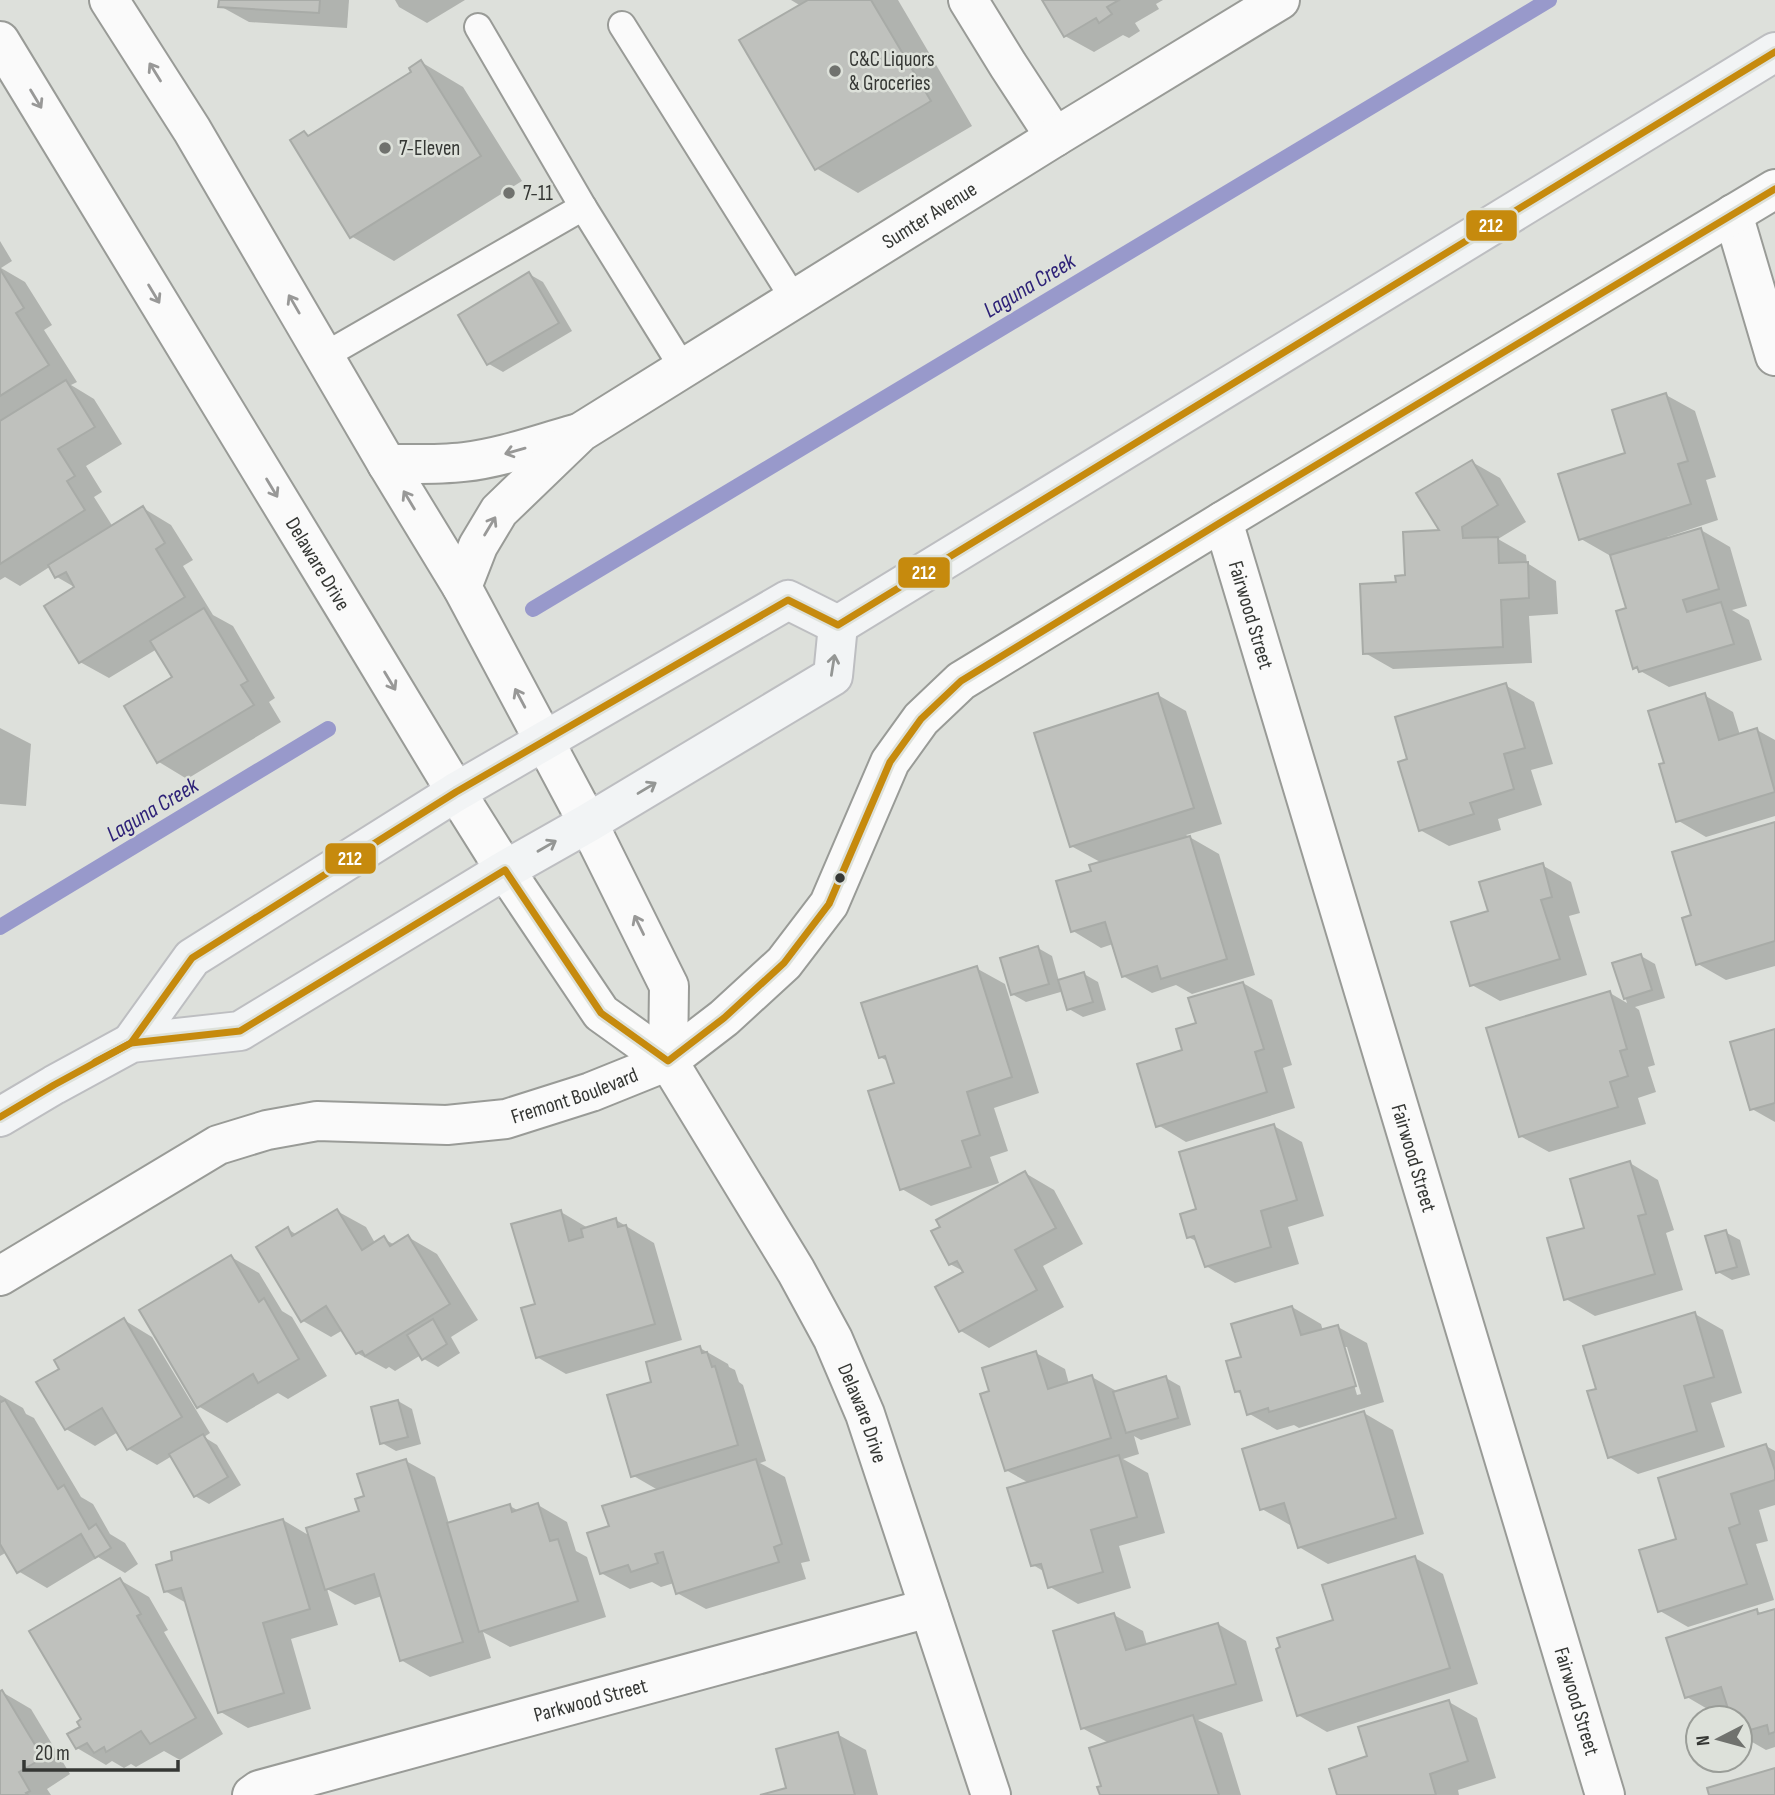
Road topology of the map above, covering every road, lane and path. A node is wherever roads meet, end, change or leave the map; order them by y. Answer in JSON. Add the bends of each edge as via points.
{"nodes":[{"id":1,"x":109,"y":0,"type":"edge"},
{"id":2,"x":968,"y":0,"type":"edge"},
{"id":3,"x":1280,"y":0,"type":"edge"},
{"id":4,"x":622,"y":25,"type":"dead end"},
{"id":5,"x":478,"y":27,"type":"dead end"},
{"id":6,"x":0,"y":41,"type":"edge"},
{"id":7,"x":1775,"y":52,"type":"edge"},
{"id":8,"x":1055,"y":137,"type":"junction"},
{"id":9,"x":1775,"y":189,"type":"edge"},
{"id":10,"x":583,"y":207,"type":"junction"},
{"id":11,"x":1732,"y":214,"type":"junction"},
{"id":12,"x":794,"y":299,"type":"junction"},
{"id":13,"x":324,"y":356,"type":"junction"},
{"id":14,"x":1775,"y":356,"type":"edge"},
{"id":15,"x":683,"y":368,"type":"junction"},
{"id":16,"x":581,"y":432,"type":"junction"},
{"id":17,"x":387,"y":464,"type":"junction"},
{"id":18,"x":1223,"y":521,"type":"junction"},
{"id":19,"x":462,"y":587,"type":"junction"},
{"id":20,"x":838,"y":625,"type":"junction"},
{"id":21,"x":543,"y":742,"type":"junction"},
{"id":22,"x":456,"y":792,"type":"junction"},
{"id":23,"x":588,"y":823,"type":"junction"},
{"id":24,"x":505,"y":870,"type":"junction"},
{"id":25,"x":131,"y":1043,"type":"junction"},
{"id":26,"x":668,"y":1060,"type":"junction"},
{"id":27,"x":0,"y":1117,"type":"edge"},
{"id":28,"x":0,"y":1276,"type":"edge"},
{"id":29,"x":929,"y":1608,"type":"junction"},
{"id":30,"x":252,"y":1795,"type":"edge"},
{"id":31,"x":991,"y":1795,"type":"edge"},
{"id":32,"x":1605,"y":1795,"type":"edge"}],
"edges":[{"from":13,"to":1,"type":"street","one_way":true,"via":[[192,130]]},
{"from":2,"to":8,"type":"street"},
{"from":3,"to":8,"type":"street","name":"Sumter Avenue"},
{"from":4,"to":12,"type":"lane"},
{"from":5,"to":10,"type":"lane"},
{"from":6,"to":22,"type":"street","name":"Delaware Drive","one_way":true},
{"from":7,"to":20,"type":"main road"},
{"from":8,"to":12,"type":"street","name":"Sumter Avenue"},
{"from":9,"to":11,"type":"street","name":"Fremont Boulevard"},
{"from":10,"to":13,"type":"lane"},
{"from":10,"to":15,"type":"lane"},
{"from":11,"to":14,"type":"street"},
{"from":11,"to":18,"type":"street","name":"Fremont Boulevard"},
{"from":12,"to":15,"type":"street","name":"Sumter Avenue"},
{"from":13,"to":17,"type":"street"},
{"from":15,"to":16,"type":"street","name":"Sumter Avenue"},
{"from":16,"to":17,"type":"street","name":"Sumter Avenue","one_way":true,"via":[[477,460]]},
{"from":19,"to":16,"type":"street","name":"Sumter Avenue","one_way":true,"via":[[499,511]]},
{"from":19,"to":17,"type":"street","one_way":true},
{"from":18,"to":26,"type":"street","name":"Fremont Boulevard","via":[[961,681],[920,719],[890,762],[829,904],[784,963],[724,1018]]},
{"from":18,"to":32,"type":"street","name":"Fairwood Street"},
{"from":21,"to":19,"type":"street","one_way":true},
{"from":20,"to":21,"type":"main road","via":[[788,600]]},
{"from":23,"to":20,"type":"main road","one_way":true,"via":[[832,676]]},
{"from":21,"to":22,"type":"main road"},
{"from":21,"to":23,"type":"street"},
{"from":22,"to":24,"type":"street","name":"Delaware Drive"},
{"from":22,"to":25,"type":"main road","via":[[192,958]]},
{"from":24,"to":23,"type":"main road","one_way":true},
{"from":26,"to":23,"type":"street","one_way":true,"via":[[669,986]]},
{"from":24,"to":25,"type":"main road","via":[[240,1031]]},
{"from":24,"to":26,"type":"street","name":"Delaware Drive","via":[[601,1013]]},
{"from":25,"to":27,"type":"main road"},
{"from":26,"to":28,"type":"street","name":"Fremont Boulevard","via":[[591,1092],[506,1119],[447,1125],[317,1121],[267,1129],[218,1145]]},
{"from":26,"to":29,"type":"street","name":"Delaware Drive","via":[[833,1339],[865,1414]]},
{"from":29,"to":30,"type":"street","name":"Parkwood Street"},
{"from":29,"to":31,"type":"street","name":"Delaware Drive"}]}
